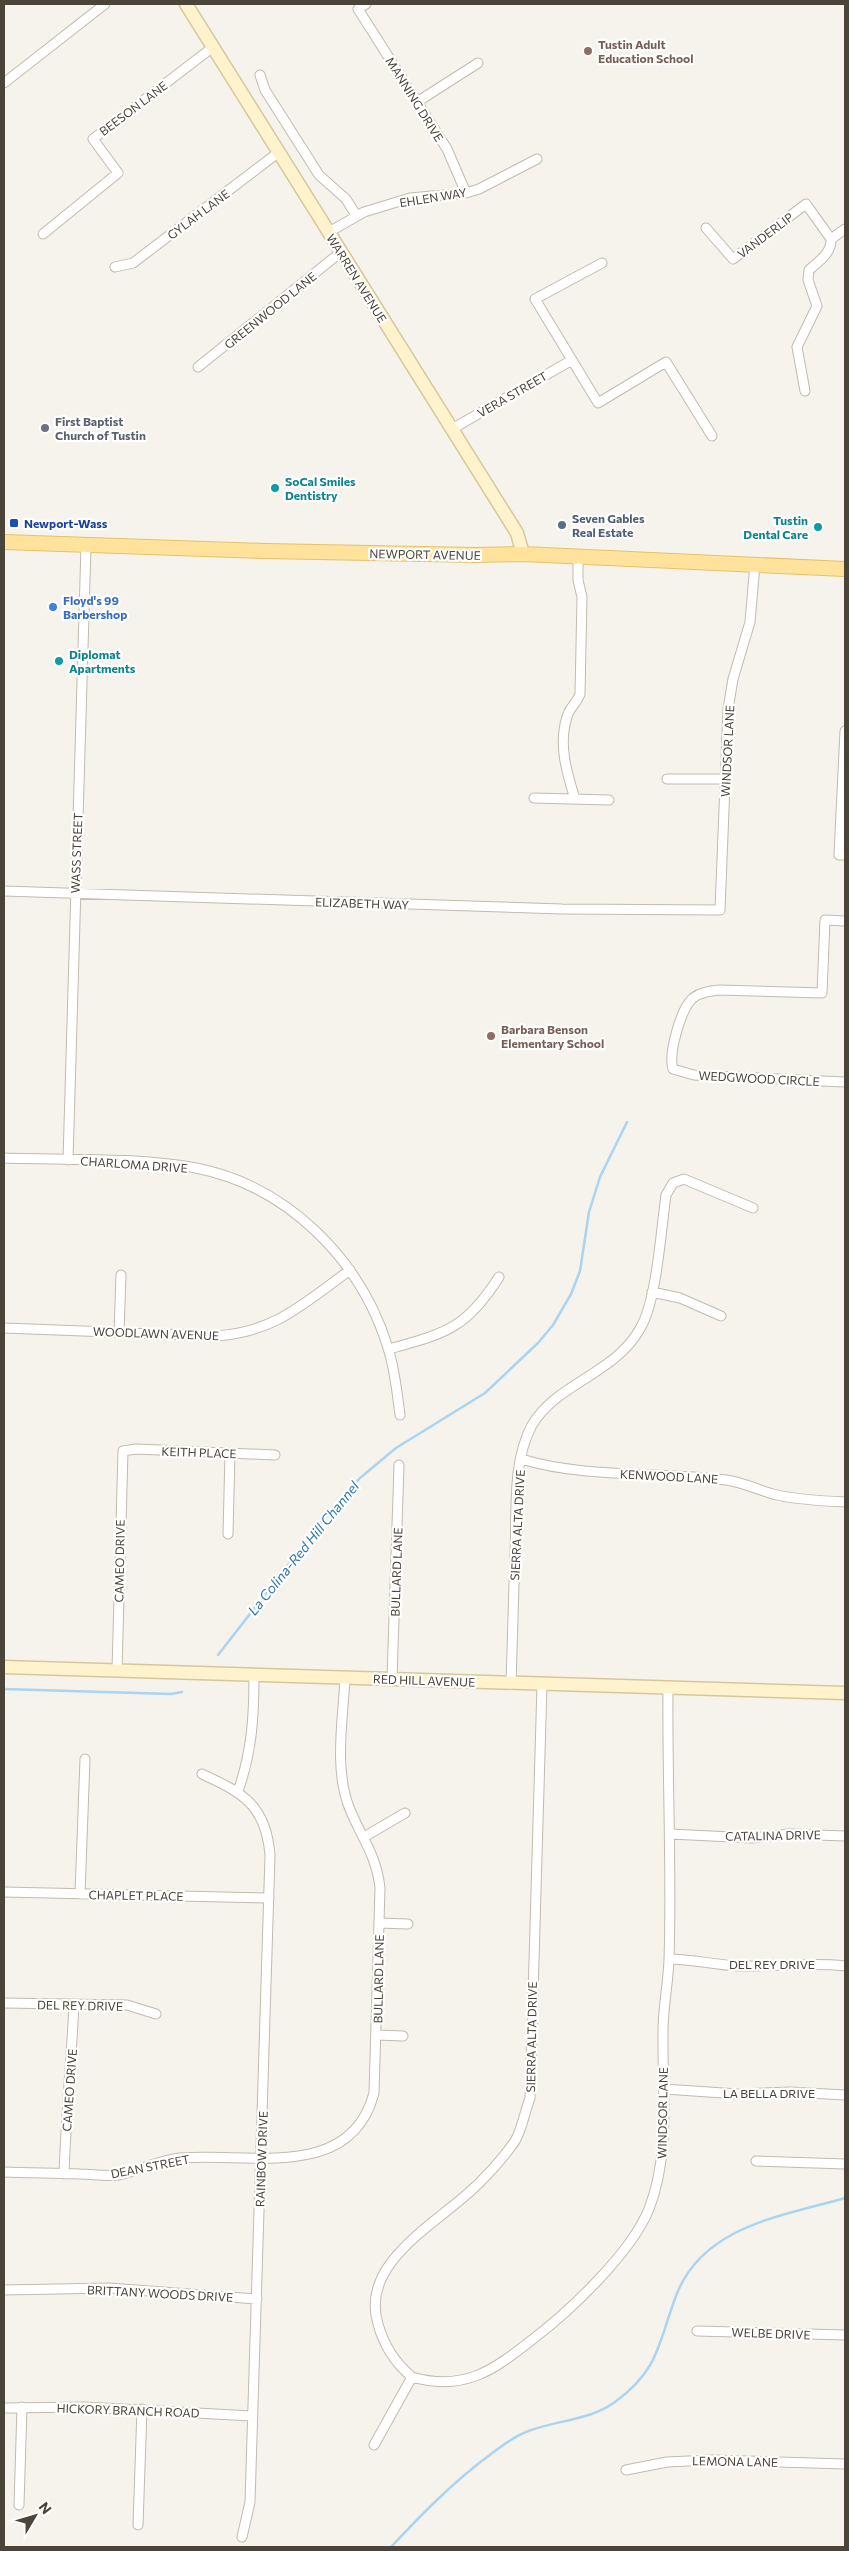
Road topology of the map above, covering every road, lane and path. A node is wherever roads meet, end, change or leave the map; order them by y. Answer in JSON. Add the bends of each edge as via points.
{"nodes":[{"id":1,"x":105,"y":4,"type":"edge"},
{"id":2,"x":186,"y":4,"type":"edge"},
{"id":3,"x":362,"y":6,"type":"edge"},
{"id":4,"x":213,"y":47,"type":"junction"},
{"id":5,"x":478,"y":63,"type":"dead end"},
{"id":6,"x":260,"y":75,"type":"dead end"},
{"id":7,"x":4,"y":83,"type":"edge"},
{"id":8,"x":417,"y":102,"type":"junction"},
{"id":9,"x":279,"y":152,"type":"junction"},
{"id":10,"x":537,"y":159,"type":"dead end"},
{"id":11,"x":466,"y":193,"type":"junction"},
{"id":12,"x":356,"y":215,"type":"junction"},
{"id":13,"x":706,"y":228,"type":"dead end"},
{"id":14,"x":845,"y":229,"type":"edge"},
{"id":15,"x":329,"y":232,"type":"junction"},
{"id":16,"x":43,"y":234,"type":"dead end"},
{"id":17,"x":831,"y":240,"type":"junction"},
{"id":18,"x":341,"y":252,"type":"junction"},
{"id":19,"x":602,"y":263,"type":"dead end"},
{"id":20,"x":115,"y":267,"type":"dead end"},
{"id":21,"x":572,"y":360,"type":"junction"},
{"id":22,"x":198,"y":367,"type":"dead end"},
{"id":23,"x":805,"y":391,"type":"dead end"},
{"id":24,"x":452,"y":428,"type":"junction"},
{"id":25,"x":712,"y":436,"type":"dead end"},
{"id":26,"x":4,"y":542,"type":"edge"},
{"id":27,"x":86,"y":546,"type":"junction"},
{"id":28,"x":524,"y":554,"type":"junction"},
{"id":29,"x":578,"y":558,"type":"junction"},
{"id":30,"x":755,"y":564,"type":"junction"},
{"id":31,"x":845,"y":568,"type":"edge"},
{"id":32,"x":845,"y":731,"type":"edge"},
{"id":33,"x":667,"y":779,"type":"dead end"},
{"id":34,"x":725,"y":779,"type":"junction"},
{"id":35,"x":534,"y":798,"type":"dead end"},
{"id":36,"x":574,"y":799,"type":"junction"},
{"id":37,"x":609,"y":800,"type":"dead end"},
{"id":38,"x":842,"y":855,"type":"edge"},
{"id":39,"x":4,"y":892,"type":"edge"},
{"id":40,"x":75,"y":893,"type":"junction"},
{"id":41,"x":720,"y":910,"type":"joint"},
{"id":42,"x":845,"y":921,"type":"edge"},
{"id":43,"x":845,"y":1082,"type":"edge"},
{"id":44,"x":4,"y":1158,"type":"edge"},
{"id":45,"x":68,"y":1160,"type":"junction"},
{"id":46,"x":752,"y":1208,"type":"dead end"},
{"id":47,"x":350,"y":1270,"type":"junction"},
{"id":48,"x":121,"y":1275,"type":"dead end"},
{"id":49,"x":499,"y":1277,"type":"dead end"},
{"id":50,"x":652,"y":1292,"type":"junction"},
{"id":51,"x":721,"y":1316,"type":"dead end"},
{"id":52,"x":4,"y":1328,"type":"edge"},
{"id":53,"x":119,"y":1333,"type":"junction"},
{"id":54,"x":389,"y":1349,"type":"junction"},
{"id":55,"x":400,"y":1415,"type":"dead end"},
{"id":56,"x":123,"y":1451,"type":"joint"},
{"id":57,"x":230,"y":1454,"type":"junction"},
{"id":58,"x":275,"y":1455,"type":"dead end"},
{"id":59,"x":521,"y":1459,"type":"junction"},
{"id":60,"x":399,"y":1465,"type":"dead end"},
{"id":61,"x":845,"y":1502,"type":"edge"},
{"id":62,"x":228,"y":1534,"type":"dead end"},
{"id":63,"x":4,"y":1667,"type":"edge"},
{"id":64,"x":117,"y":1670,"type":"junction"},
{"id":65,"x":254,"y":1675,"type":"junction"},
{"id":66,"x":345,"y":1678,"type":"junction"},
{"id":67,"x":392,"y":1679,"type":"junction"},
{"id":68,"x":511,"y":1684,"type":"junction"},
{"id":69,"x":542,"y":1684,"type":"junction"},
{"id":70,"x":668,"y":1689,"type":"junction"},
{"id":71,"x":845,"y":1693,"type":"edge"},
{"id":72,"x":85,"y":1759,"type":"dead end"},
{"id":73,"x":202,"y":1774,"type":"dead end"},
{"id":74,"x":238,"y":1791,"type":"junction"},
{"id":75,"x":405,"y":1813,"type":"dead end"},
{"id":76,"x":670,"y":1834,"type":"junction"},
{"id":77,"x":845,"y":1836,"type":"edge"},
{"id":78,"x":364,"y":1837,"type":"junction"},
{"id":79,"x":4,"y":1892,"type":"edge"},
{"id":80,"x":80,"y":1894,"type":"junction"},
{"id":81,"x":269,"y":1898,"type":"junction"},
{"id":82,"x":380,"y":1923,"type":"junction"},
{"id":83,"x":408,"y":1924,"type":"dead end"},
{"id":84,"x":669,"y":1959,"type":"junction"},
{"id":85,"x":845,"y":1966,"type":"edge"},
{"id":86,"x":4,"y":2003,"type":"edge"},
{"id":87,"x":74,"y":2006,"type":"junction"},
{"id":88,"x":156,"y":2014,"type":"dead end"},
{"id":89,"x":377,"y":2035,"type":"junction"},
{"id":90,"x":403,"y":2036,"type":"dead end"},
{"id":91,"x":664,"y":2088,"type":"junction"},
{"id":92,"x":845,"y":2095,"type":"edge"},
{"id":93,"x":351,"y":2133,"type":"joint"},
{"id":94,"x":261,"y":2159,"type":"junction"},
{"id":95,"x":756,"y":2161,"type":"dead end"},
{"id":96,"x":845,"y":2164,"type":"edge"},
{"id":97,"x":4,"y":2172,"type":"edge"},
{"id":98,"x":64,"y":2174,"type":"junction"},
{"id":99,"x":4,"y":2290,"type":"edge"},
{"id":100,"x":257,"y":2299,"type":"junction"},
{"id":101,"x":697,"y":2331,"type":"dead end"},
{"id":102,"x":845,"y":2335,"type":"edge"},
{"id":103,"x":412,"y":2377,"type":"junction"},
{"id":104,"x":22,"y":2407,"type":"junction"},
{"id":105,"x":4,"y":2408,"type":"edge"},
{"id":106,"x":142,"y":2409,"type":"junction"},
{"id":107,"x":252,"y":2416,"type":"junction"},
{"id":108,"x":374,"y":2445,"type":"dead end"},
{"id":109,"x":845,"y":2464,"type":"edge"},
{"id":110,"x":626,"y":2470,"type":"dead end"},
{"id":111,"x":20,"y":2504,"type":"dead end"},
{"id":112,"x":138,"y":2525,"type":"dead end"},
{"id":113,"x":242,"y":2536,"type":"dead end"}],
"edges":[{"from":1,"to":7,"type":"street"},
{"from":2,"to":4,"type":"main road","name":"WARREN AVENUE"},
{"from":3,"to":8,"type":"street","name":"MANNING DRIVE"},
{"from":4,"to":9,"type":"main road","name":"WARREN AVENUE"},
{"from":4,"to":16,"type":"street","name":"BEESON LANE","via":[[93,139],[118,173]]},
{"from":5,"to":8,"type":"street"},
{"from":6,"to":12,"type":"street","via":[[265,90],[318,175],[346,200]]},
{"from":8,"to":11,"type":"street","name":"MANNING DRIVE","via":[[447,149]]},
{"from":9,"to":15,"type":"main road","name":"WARREN AVENUE"},
{"from":9,"to":20,"type":"street","name":"GYLAH LANE","via":[[133,263]]},
{"from":10,"to":11,"type":"street","name":"EHLEN WAY"},
{"from":11,"to":12,"type":"street","name":"EHLEN WAY","via":[[410,198]]},
{"from":12,"to":15,"type":"street","name":"EHLEN WAY"},
{"from":13,"to":17,"type":"street","name":"VANDERLIP","via":[[733,259],[806,204]]},
{"from":14,"to":17,"type":"street"},
{"from":15,"to":18,"type":"main road","name":"WARREN AVENUE"},
{"from":17,"to":23,"type":"street","via":[[827,254],[809,270],[808,280],[818,306],[797,347]]},
{"from":18,"to":22,"type":"street","name":"GREENWOOD LANE"},
{"from":18,"to":24,"type":"main road","name":"WARREN AVENUE"},
{"from":19,"to":21,"type":"street","via":[[535,299]]},
{"from":21,"to":24,"type":"street","name":"VERA STREET"},
{"from":21,"to":25,"type":"street","via":[[598,402],[666,362]]},
{"from":24,"to":28,"type":"main road","name":"WARREN AVENUE","via":[[517,533]]},
{"from":26,"to":27,"type":"main road","name":"NEWPORT AVENUE"},
{"from":27,"to":28,"type":"main road","name":"NEWPORT AVENUE","via":[[475,556]]},
{"from":27,"to":40,"type":"street","name":"WASS STREET"},
{"from":28,"to":29,"type":"main road","name":"NEWPORT AVENUE"},
{"from":29,"to":30,"type":"main road","name":"NEWPORT AVENUE"},
{"from":29,"to":36,"type":"street","via":[[582,597],[580,694],[566,719],[563,744],[564,764]]},
{"from":30,"to":31,"type":"main road","name":"NEWPORT AVENUE"},
{"from":30,"to":34,"type":"street","name":"WINDSOR LANE","via":[[750,622],[728,709]]},
{"from":32,"to":38,"type":"street"},
{"from":33,"to":34,"type":"street"},
{"from":34,"to":41,"type":"street","name":"WINDSOR LANE"},
{"from":35,"to":36,"type":"street"},
{"from":36,"to":37,"type":"street"},
{"from":39,"to":40,"type":"street","name":"ELIZABETH WAY"},
{"from":40,"to":41,"type":"street","name":"ELIZABETH WAY","via":[[562,909]]},
{"from":40,"to":45,"type":"street","name":"WASS STREET"},
{"from":42,"to":43,"type":"street","name":"WEDGWOOD CIRCLE","via":[[826,920],[822,993],[703,992],[692,999],[683,1014],[670,1060],[674,1069],[694,1075]]},
{"from":44,"to":45,"type":"street","name":"CHARLOMA DRIVE"},
{"from":45,"to":47,"type":"street","name":"CHARLOMA DRIVE","via":[[162,1164],[221,1175],[287,1208],[321,1235]]},
{"from":46,"to":50,"type":"street","name":"SIERRA ALTA DRIVE","via":[[684,1180],[673,1183],[666,1195]]},
{"from":47,"to":53,"type":"street","name":"WOODLAWN AVENUE","via":[[272,1324],[246,1333],[214,1336]]},
{"from":47,"to":54,"type":"street","via":[[372,1306]]},
{"from":48,"to":53,"type":"street"},
{"from":49,"to":54,"type":"street","via":[[484,1301],[461,1323],[439,1335]]},
{"from":50,"to":51,"type":"street","via":[[680,1298]]},
{"from":50,"to":59,"type":"street","name":"SIERRA ALTA DRIVE","via":[[643,1324],[631,1342],[615,1359],[564,1390],[548,1406],[533,1425]]},
{"from":52,"to":53,"type":"street","name":"WOODLAWN AVENUE"},
{"from":54,"to":55,"type":"street"},
{"from":56,"to":57,"type":"street","name":"KEITH PLACE"},
{"from":56,"to":64,"type":"street","name":"CAMEO DRIVE"},
{"from":57,"to":58,"type":"street","name":"KEITH PLACE"},
{"from":57,"to":62,"type":"street"},
{"from":59,"to":61,"type":"street","name":"KENWOOD LANE","via":[[550,1468],[580,1472],[728,1480],[776,1495]]},
{"from":59,"to":68,"type":"street","name":"SIERRA ALTA DRIVE"},
{"from":60,"to":67,"type":"street","name":"BULLARD LANE"},
{"from":63,"to":64,"type":"main road","name":"RED HILL AVENUE"},
{"from":64,"to":65,"type":"main road","name":"RED HILL AVENUE"},
{"from":65,"to":66,"type":"main road","name":"RED HILL AVENUE"},
{"from":65,"to":74,"type":"street","via":[[252,1737]]},
{"from":66,"to":67,"type":"main road","name":"RED HILL AVENUE"},
{"from":66,"to":78,"type":"street","name":"BULLARD LANE","via":[[343,1783],[349,1807]]},
{"from":67,"to":68,"type":"main road","name":"RED HILL AVENUE"},
{"from":68,"to":69,"type":"main road","name":"RED HILL AVENUE"},
{"from":69,"to":70,"type":"main road","name":"RED HILL AVENUE"},
{"from":69,"to":103,"type":"street","name":"SIERRA ALTA DRIVE","via":[[530,2098],[516,2140],[488,2174],[408,2245],[382,2276],[375,2294],[375,2316],[383,2342],[399,2366]]},
{"from":70,"to":71,"type":"main road","name":"RED HILL AVENUE"},
{"from":70,"to":76,"type":"street","name":"WINDSOR LANE"},
{"from":72,"to":80,"type":"street"},
{"from":73,"to":74,"type":"street","name":"RAINBOW DRIVE"},
{"from":74,"to":81,"type":"street","name":"RAINBOW DRIVE","via":[[258,1812],[269,1840]]},
{"from":75,"to":78,"type":"street"},
{"from":76,"to":77,"type":"street","name":"CATALINA DRIVE","via":[[752,1838],[789,1834]]},
{"from":76,"to":84,"type":"street","name":"WINDSOR LANE"},
{"from":78,"to":82,"type":"street","name":"BULLARD LANE","via":[[378,1869]]},
{"from":79,"to":80,"type":"street","name":"CHAPLET PLACE"},
{"from":80,"to":81,"type":"street","name":"CHAPLET PLACE"},
{"from":81,"to":94,"type":"street","name":"RAINBOW DRIVE"},
{"from":82,"to":83,"type":"street","name":"BULLARD LANE"},
{"from":82,"to":89,"type":"street","name":"BULLARD LANE"},
{"from":84,"to":85,"type":"street","name":"DEL REY DRIVE","via":[[736,1966],[811,1963]]},
{"from":84,"to":91,"type":"street","name":"WINDSOR LANE","via":[[663,2029]]},
{"from":86,"to":87,"type":"street","name":"DEL REY DRIVE"},
{"from":87,"to":88,"type":"street","name":"DEL REY DRIVE","via":[[127,2005]]},
{"from":87,"to":98,"type":"street","name":"CAMEO DRIVE"},
{"from":89,"to":90,"type":"street","name":"BULLARD LANE"},
{"from":89,"to":93,"type":"street","name":"BULLARD LANE","via":[[374,2093],[369,2110]]},
{"from":91,"to":92,"type":"street","name":"LA BELLA DRIVE","via":[[738,2094]]},
{"from":91,"to":103,"type":"street","name":"WINDSOR LANE","via":[[660,2173],[648,2212],[633,2236],[592,2286],[543,2332],[484,2374],[453,2382]]},
{"from":93,"to":94,"type":"street","name":"DEAN STREET","via":[[335,2145],[315,2153],[288,2159]]},
{"from":94,"to":98,"type":"street","name":"DEAN STREET","via":[[178,2158],[116,2175]]},
{"from":94,"to":100,"type":"street","name":"RAINBOW DRIVE"},
{"from":95,"to":96,"type":"street"},
{"from":97,"to":98,"type":"street","name":"DEAN STREET"},
{"from":99,"to":100,"type":"street","name":"BRITTANY WOODS DRIVE","via":[[109,2288]]},
{"from":100,"to":107,"type":"street","name":"RAINBOW DRIVE"},
{"from":101,"to":102,"type":"street","name":"WELBE DRIVE"},
{"from":103,"to":108,"type":"street"},
{"from":104,"to":105,"type":"street","name":"HICKORY BRANCH ROAD"},
{"from":104,"to":106,"type":"street","name":"HICKORY BRANCH ROAD"},
{"from":104,"to":111,"type":"street"},
{"from":106,"to":107,"type":"street","name":"HICKORY BRANCH ROAD"},
{"from":106,"to":112,"type":"street"},
{"from":107,"to":113,"type":"street","name":"RAINBOW DRIVE","via":[[250,2502]]},
{"from":109,"to":110,"type":"street","name":"LEMONA LANE","via":[[711,2460],[667,2462]]}]}
